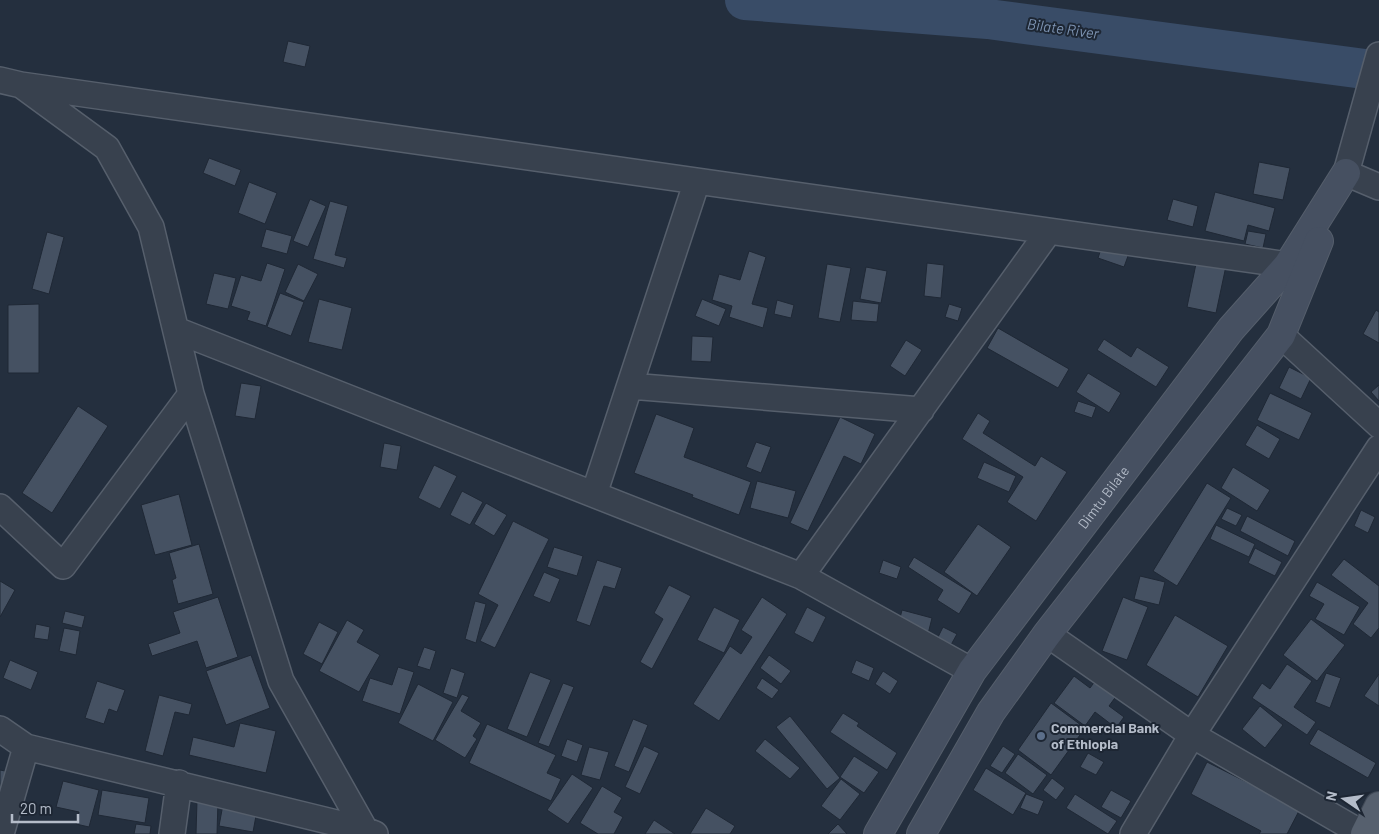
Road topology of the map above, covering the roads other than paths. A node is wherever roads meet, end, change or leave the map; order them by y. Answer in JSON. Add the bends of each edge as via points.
{"nodes":[{"id":1,"x":1379,"y":55,"type":"edge"},
{"id":2,"x":11,"y":82,"type":"edge"},
{"id":3,"x":1346,"y":173,"type":"junction"},
{"id":4,"x":697,"y":181,"type":"junction"},
{"id":5,"x":1379,"y":187,"type":"edge"},
{"id":6,"x":1049,"y":231,"type":"junction"},
{"id":7,"x":1288,"y":265,"type":"junction"},
{"id":8,"x":176,"y":330,"type":"junction"},
{"id":9,"x":1281,"y":335,"type":"junction"},
{"id":10,"x":630,"y":386,"type":"junction"},
{"id":11,"x":191,"y":394,"type":"junction"},
{"id":12,"x":921,"y":410,"type":"junction"},
{"id":13,"x":1379,"y":425,"type":"edge"},
{"id":14,"x":1379,"y":448,"type":"edge"},
{"id":15,"x":594,"y":494,"type":"junction"},
{"id":16,"x":0,"y":507,"type":"edge"},
{"id":17,"x":801,"y":576,"type":"junction"},
{"id":18,"x":1047,"y":634,"type":"junction"},
{"id":19,"x":972,"y":671,"type":"junction"},
{"id":20,"x":0,"y":729,"type":"edge"},
{"id":21,"x":1192,"y":735,"type":"junction"},
{"id":22,"x":26,"y":747,"type":"junction"},
{"id":23,"x":179,"y":783,"type":"junction"},
{"id":24,"x":1379,"y":806,"type":"edge"},
{"id":25,"x":369,"y":833,"type":"edge"},
{"id":26,"x":2,"y":834,"type":"edge"},
{"id":27,"x":172,"y":834,"type":"edge"},
{"id":28,"x":878,"y":834,"type":"edge"},
{"id":29,"x":920,"y":834,"type":"edge"},
{"id":30,"x":1132,"y":834,"type":"edge"},
{"id":31,"x":1364,"y":834,"type":"edge"}],
"edges":[{"from":1,"to":3,"type":"street"},
{"from":2,"to":4,"type":"street"},
{"from":2,"to":8,"type":"street","via":[[107,148],[151,227]]},
{"from":3,"to":5,"type":"street"},
{"from":3,"to":7,"type":"main road","name":"Dimtu Bilate"},
{"from":3,"to":9,"type":"main road"},
{"from":4,"to":6,"type":"street"},
{"from":4,"to":10,"type":"street"},
{"from":6,"to":7,"type":"street"},
{"from":6,"to":12,"type":"street"},
{"from":7,"to":19,"type":"main road","name":"Dimtu Bilate","via":[[1231,329]]},
{"from":8,"to":11,"type":"street"},
{"from":8,"to":15,"type":"street"},
{"from":9,"to":13,"type":"street"},
{"from":9,"to":18,"type":"main road"},
{"from":10,"to":12,"type":"street"},
{"from":10,"to":15,"type":"street"},
{"from":11,"to":16,"type":"street","via":[[63,566]]},
{"from":11,"to":25,"type":"street","via":[[281,681]]},
{"from":12,"to":17,"type":"street"},
{"from":14,"to":21,"type":"street"},
{"from":15,"to":17,"type":"street"},
{"from":17,"to":19,"type":"street"},
{"from":18,"to":21,"type":"street"},
{"from":18,"to":29,"type":"main road","via":[[991,712]]},
{"from":19,"to":28,"type":"main road","name":"Dimtu Bilate"},
{"from":20,"to":22,"type":"street"},
{"from":21,"to":30,"type":"street"},
{"from":21,"to":31,"type":"street"},
{"from":22,"to":23,"type":"street"},
{"from":22,"to":26,"type":"street"},
{"from":23,"to":25,"type":"street"},
{"from":23,"to":27,"type":"street"},
{"from":24,"to":31,"type":"main road"}]}
